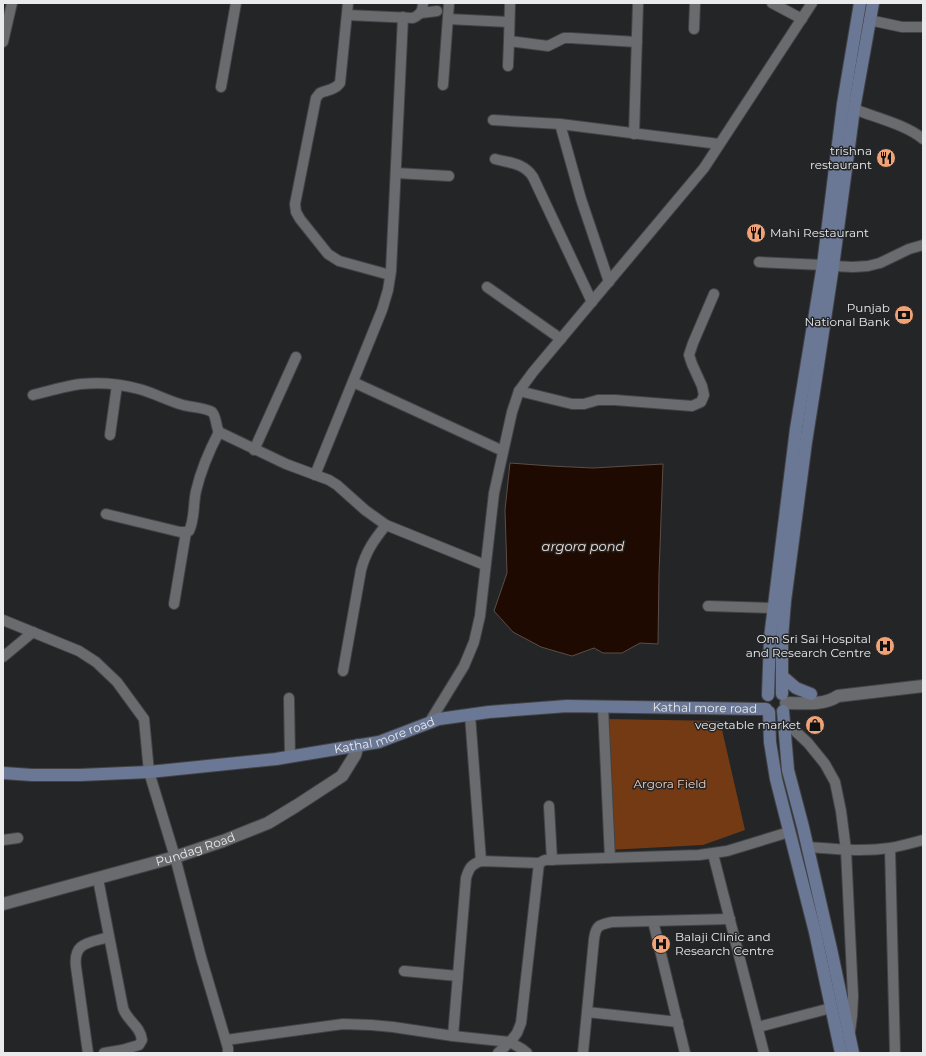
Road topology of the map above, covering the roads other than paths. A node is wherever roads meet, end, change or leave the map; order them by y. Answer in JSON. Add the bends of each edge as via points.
{"nodes":[{"id":1,"x":12,"y":3,"type":"edge"},
{"id":2,"x":236,"y":3,"type":"edge"},
{"id":3,"x":348,"y":3,"type":"edge"},
{"id":4,"x":449,"y":3,"type":"edge"},
{"id":5,"x":510,"y":3,"type":"edge"},
{"id":6,"x":638,"y":3,"type":"edge"},
{"id":7,"x":695,"y":3,"type":"edge"},
{"id":8,"x":772,"y":3,"type":"edge"},
{"id":9,"x":812,"y":3,"type":"edge"},
{"id":10,"x":860,"y":3,"type":"edge"},
{"id":11,"x":873,"y":3,"type":"edge"},
{"id":12,"x":422,"y":8,"type":"edge"},
{"id":13,"x":437,"y":11,"type":"dead end"},
{"id":14,"x":347,"y":15,"type":"junction"},
{"id":15,"x":403,"y":17,"type":"junction"},
{"id":16,"x":448,"y":19,"type":"junction"},
{"id":17,"x":802,"y":19,"type":"junction"},
{"id":18,"x":869,"y":20,"type":"junction"},
{"id":19,"x":509,"y":22,"type":"junction"},
{"id":20,"x":923,"y":27,"type":"edge"},
{"id":21,"x":694,"y":29,"type":"dead end"},
{"id":22,"x":509,"y":41,"type":"junction"},
{"id":23,"x":3,"y":42,"type":"edge"},
{"id":24,"x":637,"y":42,"type":"junction"},
{"id":25,"x":508,"y":66,"type":"dead end"},
{"id":26,"x":443,"y":85,"type":"dead end"},
{"id":27,"x":221,"y":87,"type":"dead end"},
{"id":28,"x":854,"y":109,"type":"junction"},
{"id":29,"x":493,"y":120,"type":"dead end"},
{"id":30,"x":560,"y":124,"type":"junction"},
{"id":31,"x":634,"y":134,"type":"junction"},
{"id":32,"x":923,"y":139,"type":"edge"},
{"id":33,"x":719,"y":144,"type":"junction"},
{"id":34,"x":495,"y":159,"type":"dead end"},
{"id":35,"x":396,"y":173,"type":"junction"},
{"id":36,"x":449,"y":176,"type":"dead end"},
{"id":37,"x":923,"y":245,"type":"edge"},
{"id":38,"x":759,"y":262,"type":"dead end"},
{"id":39,"x":828,"y":265,"type":"junction"},
{"id":40,"x":390,"y":275,"type":"junction"},
{"id":41,"x":609,"y":282,"type":"junction"},
{"id":42,"x":487,"y":287,"type":"dead end"},
{"id":43,"x":714,"y":294,"type":"dead end"},
{"id":44,"x":592,"y":302,"type":"junction"},
{"id":45,"x":561,"y":339,"type":"junction"},
{"id":46,"x":296,"y":357,"type":"dead end"},
{"id":47,"x":353,"y":382,"type":"junction"},
{"id":48,"x":117,"y":385,"type":"junction"},
{"id":49,"x":519,"y":391,"type":"junction"},
{"id":50,"x":33,"y":395,"type":"dead end"},
{"id":51,"x":219,"y":432,"type":"junction"},
{"id":52,"x":110,"y":435,"type":"dead end"},
{"id":53,"x":254,"y":450,"type":"junction"},
{"id":54,"x":503,"y":451,"type":"junction"},
{"id":55,"x":316,"y":475,"type":"junction"},
{"id":56,"x":106,"y":514,"type":"dead end"},
{"id":57,"x":386,"y":525,"type":"junction"},
{"id":58,"x":186,"y":532,"type":"junction"},
{"id":59,"x":485,"y":565,"type":"junction"},
{"id":60,"x":174,"y":604,"type":"dead end"},
{"id":61,"x":708,"y":606,"type":"dead end"},
{"id":62,"x":773,"y":608,"type":"junction"},
{"id":63,"x":3,"y":620,"type":"edge"},
{"id":64,"x":33,"y":632,"type":"junction"},
{"id":65,"x":3,"y":657,"type":"edge"},
{"id":66,"x":343,"y":671,"type":"dead end"},
{"id":67,"x":782,"y":676,"type":"junction"},
{"id":68,"x":923,"y":686,"type":"edge"},
{"id":69,"x":811,"y":694,"type":"junction"},
{"id":70,"x":768,"y":695,"type":"junction"},
{"id":71,"x":838,"y":696,"type":"junction"},
{"id":72,"x":288,"y":698,"type":"dead end"},
{"id":73,"x":783,"y":701,"type":"junction"},
{"id":74,"x":603,"y":707,"type":"junction"},
{"id":75,"x":768,"y":710,"type":"junction"},
{"id":76,"x":470,"y":715,"type":"junction"},
{"id":77,"x":429,"y":723,"type":"junction"},
{"id":78,"x":784,"y":727,"type":"junction"},
{"id":79,"x":358,"y":746,"type":"junction"},
{"id":80,"x":290,"y":757,"type":"junction"},
{"id":81,"x":150,"y":772,"type":"junction"},
{"id":82,"x":3,"y":773,"type":"edge"},
{"id":83,"x":549,"y":806,"type":"dead end"},
{"id":84,"x":789,"y":832,"type":"junction"},
{"id":85,"x":18,"y":838,"type":"dead end"},
{"id":86,"x":3,"y":840,"type":"edge"},
{"id":87,"x":923,"y":840,"type":"edge"},
{"id":88,"x":807,"y":847,"type":"junction"},
{"id":89,"x":890,"y":848,"type":"junction"},
{"id":90,"x":846,"y":850,"type":"junction"},
{"id":91,"x":713,"y":854,"type":"junction"},
{"id":92,"x":175,"y":857,"type":"junction"},
{"id":93,"x":610,"y":858,"type":"junction"},
{"id":94,"x":552,"y":860,"type":"junction"},
{"id":95,"x":481,"y":861,"type":"junction"},
{"id":96,"x":539,"y":863,"type":"junction"},
{"id":97,"x":98,"y":879,"type":"junction"},
{"id":98,"x":3,"y":904,"type":"edge"},
{"id":99,"x":730,"y":919,"type":"junction"},
{"id":100,"x":653,"y":921,"type":"junction"},
{"id":101,"x":109,"y":937,"type":"junction"},
{"id":102,"x":404,"y":971,"type":"dead end"},
{"id":103,"x":458,"y":976,"type":"junction"},
{"id":104,"x":831,"y":1008,"type":"junction"},
{"id":105,"x":587,"y":1012,"type":"junction"},
{"id":106,"x":678,"y":1022,"type":"junction"},
{"id":107,"x":758,"y":1027,"type":"junction"},
{"id":108,"x":453,"y":1036,"type":"junction"},
{"id":109,"x":850,"y":1038,"type":"junction"},
{"id":110,"x":226,"y":1040,"type":"junction"},
{"id":111,"x":510,"y":1042,"type":"junction"},
{"id":112,"x":88,"y":1053,"type":"edge"},
{"id":113,"x":104,"y":1053,"type":"edge"},
{"id":114,"x":228,"y":1053,"type":"edge"},
{"id":115,"x":498,"y":1053,"type":"edge"},
{"id":116,"x":527,"y":1053,"type":"edge"},
{"id":117,"x":583,"y":1053,"type":"edge"},
{"id":118,"x":685,"y":1053,"type":"edge"},
{"id":119,"x":764,"y":1053,"type":"edge"},
{"id":120,"x":841,"y":1053,"type":"edge"},
{"id":121,"x":853,"y":1053,"type":"edge"},
{"id":122,"x":895,"y":1053,"type":"edge"}],
"edges":[{"from":1,"to":23,"type":"street"},
{"from":2,"to":27,"type":"street"},
{"from":3,"to":14,"type":"street"},
{"from":4,"to":16,"type":"street"},
{"from":5,"to":19,"type":"street"},
{"from":6,"to":24,"type":"street"},
{"from":7,"to":21,"type":"street"},
{"from":8,"to":17,"type":"street"},
{"from":9,"to":17,"type":"street"},
{"from":10,"to":39,"type":"main road","via":[[843,104]]},
{"from":11,"to":18,"type":"main road"},
{"from":12,"to":13,"type":"street"},
{"from":12,"to":15,"type":"street","via":[[413,18]]},
{"from":14,"to":15,"type":"street"},
{"from":14,"to":40,"type":"street","via":[[340,83],[338,87],[320,93],[316,98],[295,204],[296,212],[328,254],[339,261]]},
{"from":15,"to":35,"type":"street"},
{"from":16,"to":19,"type":"street"},
{"from":16,"to":26,"type":"street"},
{"from":17,"to":33,"type":"street"},
{"from":18,"to":20,"type":"street","via":[[902,27]]},
{"from":18,"to":28,"type":"main road"},
{"from":19,"to":22,"type":"street"},
{"from":22,"to":24,"type":"street","via":[[548,46],[564,38]]},
{"from":22,"to":25,"type":"street"},
{"from":24,"to":31,"type":"street"},
{"from":28,"to":32,"type":"street","via":[[902,127]]},
{"from":28,"to":39,"type":"main road"},
{"from":29,"to":30,"type":"street"},
{"from":30,"to":31,"type":"street"},
{"from":30,"to":41,"type":"street","via":[[581,199]]},
{"from":31,"to":33,"type":"street"},
{"from":33,"to":41,"type":"street","via":[[704,168]]},
{"from":34,"to":44,"type":"street","via":[[521,165],[529,170]]},
{"from":35,"to":36,"type":"street"},
{"from":35,"to":40,"type":"street"},
{"from":37,"to":39,"type":"street","via":[[868,266],[853,268]]},
{"from":38,"to":39,"type":"street"},
{"from":39,"to":62,"type":"main road","via":[[796,429]]},
{"from":39,"to":67,"type":"main road","via":[[815,385],[792,544],[782,638]]},
{"from":40,"to":47,"type":"street","via":[[382,310]]},
{"from":41,"to":44,"type":"street"},
{"from":42,"to":45,"type":"street"},
{"from":43,"to":49,"type":"street","via":[[689,355],[702,386],[704,395],[701,402],[692,406],[615,400],[572,404]]},
{"from":44,"to":45,"type":"street"},
{"from":45,"to":49,"type":"street"},
{"from":46,"to":53,"type":"street"},
{"from":47,"to":54,"type":"street"},
{"from":47,"to":55,"type":"street"},
{"from":48,"to":50,"type":"street","via":[[82,384]]},
{"from":48,"to":51,"type":"street","via":[[140,389],[183,405],[213,412]]},
{"from":48,"to":52,"type":"street"},
{"from":49,"to":54,"type":"street"},
{"from":51,"to":53,"type":"street"},
{"from":51,"to":58,"type":"street","via":[[200,474],[192,525]]},
{"from":53,"to":55,"type":"street"},
{"from":54,"to":59,"type":"street","via":[[494,493]]},
{"from":55,"to":57,"type":"street","via":[[337,485]]},
{"from":56,"to":58,"type":"street"},
{"from":57,"to":59,"type":"street"},
{"from":57,"to":66,"type":"street","via":[[365,556]]},
{"from":58,"to":60,"type":"street"},
{"from":59,"to":77,"type":"street","via":[[480,616],[474,642],[464,666]]},
{"from":61,"to":62,"type":"street"},
{"from":62,"to":70,"type":"main road"},
{"from":63,"to":64,"type":"street"},
{"from":64,"to":65,"type":"street"},
{"from":64,"to":81,"type":"street","via":[[90,657],[117,682],[144,719]]},
{"from":67,"to":69,"type":"main road","via":[[796,688]]},
{"from":67,"to":73,"type":"main road"},
{"from":68,"to":71,"type":"street"},
{"from":69,"to":71,"type":"street"},
{"from":69,"to":73,"type":"street"},
{"from":70,"to":73,"type":"main road","via":[[777,692]]},
{"from":70,"to":75,"type":"main road","via":[[764,704]]},
{"from":71,"to":73,"type":"street","via":[[830,701],[811,703]]},
{"from":72,"to":80,"type":"street"},
{"from":73,"to":75,"type":"main road","via":[[778,713],[774,714]]},
{"from":73,"to":78,"type":"main road"},
{"from":74,"to":75,"type":"main road","name":"Kathal more road"},
{"from":74,"to":76,"type":"main road","name":"Kathal more road","via":[[567,706]]},
{"from":74,"to":93,"type":"street"},
{"from":75,"to":84,"type":"main road","via":[[775,772]]},
{"from":76,"to":77,"type":"main road","name":"Kathal more road","via":[[439,719]]},
{"from":76,"to":95,"type":"street"},
{"from":77,"to":79,"type":"main road","name":"Kathal more road","via":[[379,742]]},
{"from":78,"to":88,"type":"main road","via":[[788,770]]},
{"from":78,"to":90,"type":"street","via":[[792,728],[808,743],[825,764],[835,782]]},
{"from":79,"to":80,"type":"main road","name":"Kathal more road"},
{"from":79,"to":92,"type":"street","name":"Pundag Road","via":[[342,776],[285,813],[268,823]]},
{"from":80,"to":81,"type":"main road","name":"Kathal more road"},
{"from":81,"to":82,"type":"main road","name":"Kathal more road","via":[[80,775]]},
{"from":81,"to":92,"type":"street"},
{"from":83,"to":94,"type":"street"},
{"from":84,"to":91,"type":"street"},
{"from":84,"to":104,"type":"main road","via":[[815,932]]},
{"from":85,"to":86,"type":"street"},
{"from":87,"to":89,"type":"street"},
{"from":88,"to":90,"type":"street"},
{"from":88,"to":109,"type":"main road"},
{"from":89,"to":90,"type":"street"},
{"from":89,"to":122,"type":"street"},
{"from":90,"to":109,"type":"street","via":[[853,996]]},
{"from":91,"to":93,"type":"street"},
{"from":91,"to":99,"type":"street"},
{"from":92,"to":97,"type":"street","name":"Pundag Road"},
{"from":92,"to":110,"type":"street"},
{"from":93,"to":94,"type":"street"},
{"from":94,"to":96,"type":"street"},
{"from":95,"to":96,"type":"street"},
{"from":95,"to":103,"type":"street","via":[[474,863],[466,878]]},
{"from":96,"to":111,"type":"street","via":[[521,1023]]},
{"from":97,"to":98,"type":"street","name":"Pundag Road"},
{"from":97,"to":101,"type":"street"},
{"from":99,"to":100,"type":"street"},
{"from":99,"to":107,"type":"street"},
{"from":100,"to":105,"type":"street","via":[[612,922],[600,924],[595,930]]},
{"from":100,"to":106,"type":"street"},
{"from":101,"to":112,"type":"street","via":[[81,946],[75,957]]},
{"from":101,"to":113,"type":"street","via":[[124,1012],[140,1031],[142,1040],[139,1045]]},
{"from":102,"to":103,"type":"street"},
{"from":103,"to":108,"type":"street"},
{"from":104,"to":107,"type":"street"},
{"from":104,"to":120,"type":"main road"},
{"from":105,"to":106,"type":"street"},
{"from":105,"to":117,"type":"street"},
{"from":106,"to":118,"type":"street"},
{"from":107,"to":119,"type":"street"},
{"from":108,"to":110,"type":"street","via":[[394,1027],[342,1024]]},
{"from":108,"to":111,"type":"street"},
{"from":109,"to":121,"type":"main road"},
{"from":110,"to":114,"type":"street"},
{"from":111,"to":115,"type":"street"},
{"from":111,"to":116,"type":"street"}]}
